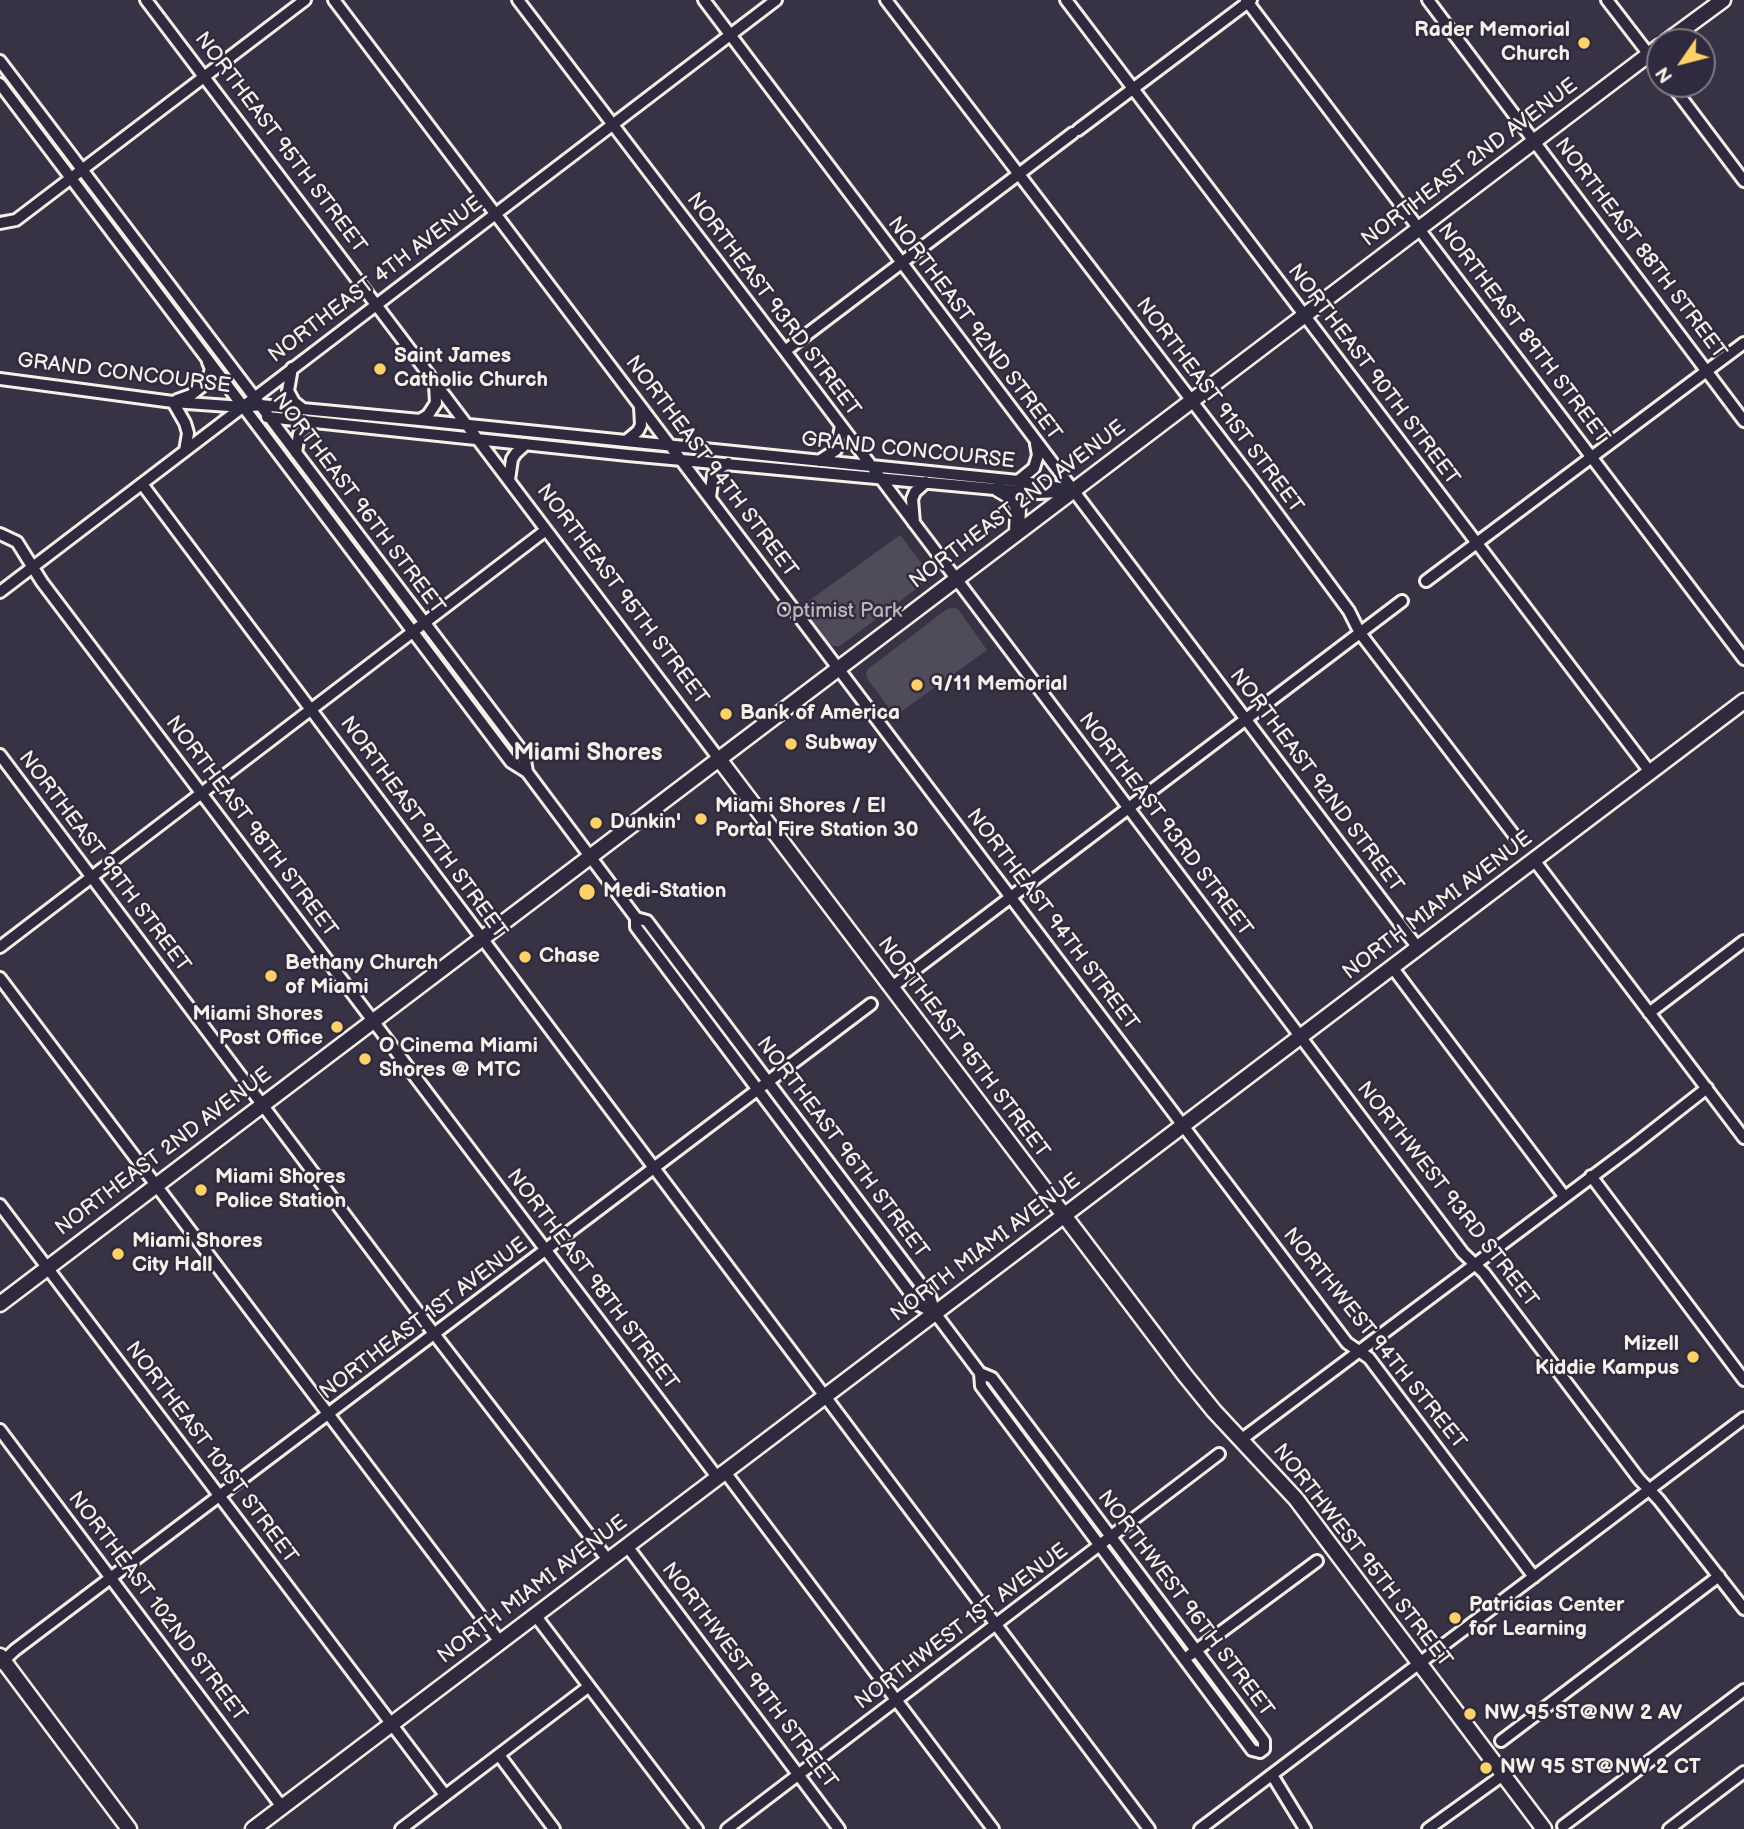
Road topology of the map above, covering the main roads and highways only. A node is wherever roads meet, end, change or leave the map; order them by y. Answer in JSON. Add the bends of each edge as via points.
{"nodes":[{"id":1,"x":1723,"y":0,"type":"edge"},
{"id":2,"x":1685,"y":28,"type":"edge"},
{"id":3,"x":1646,"y":56,"type":"edge"},
{"id":4,"x":998,"y":489,"type":"road end"},
{"id":5,"x":1017,"y":532,"type":"junction"},
{"id":6,"x":1744,"y":701,"type":"edge"},
{"id":7,"x":719,"y":759,"type":"junction"},
{"id":8,"x":1064,"y":1216,"type":"junction"},
{"id":9,"x":0,"y":1304,"type":"edge"},
{"id":10,"x":1,"y":1661,"type":"edge"},
{"id":11,"x":130,"y":1829,"type":"edge"},
{"id":12,"x":253,"y":1829,"type":"edge"},
{"id":13,"x":1544,"y":1829,"type":"edge"}],
"edges":[{"from":1,"to":2,"type":"main road"},
{"from":3,"to":5,"type":"main road","name":"NORTHEAST 2ND AVENUE"},
{"from":4,"to":5,"type":"main road","via":[[1013,498],[1018,508]]},
{"from":5,"to":7,"type":"main road","name":"NORTHEAST 2ND AVENUE"},
{"from":6,"to":8,"type":"main road","name":"NORTH MIAMI AVENUE"},
{"from":7,"to":8,"type":"main road","name":"NORTHEAST 95TH STREET"},
{"from":7,"to":9,"type":"main road","name":"NORTHEAST 2ND AVENUE"},
{"from":8,"to":12,"type":"main road","name":"NORTH MIAMI AVENUE"},
{"from":8,"to":13,"type":"main road","name":"NORTHWEST 95TH STREET","via":[[1194,1387],[1296,1499]]},
{"from":10,"to":11,"type":"main road"}]}
